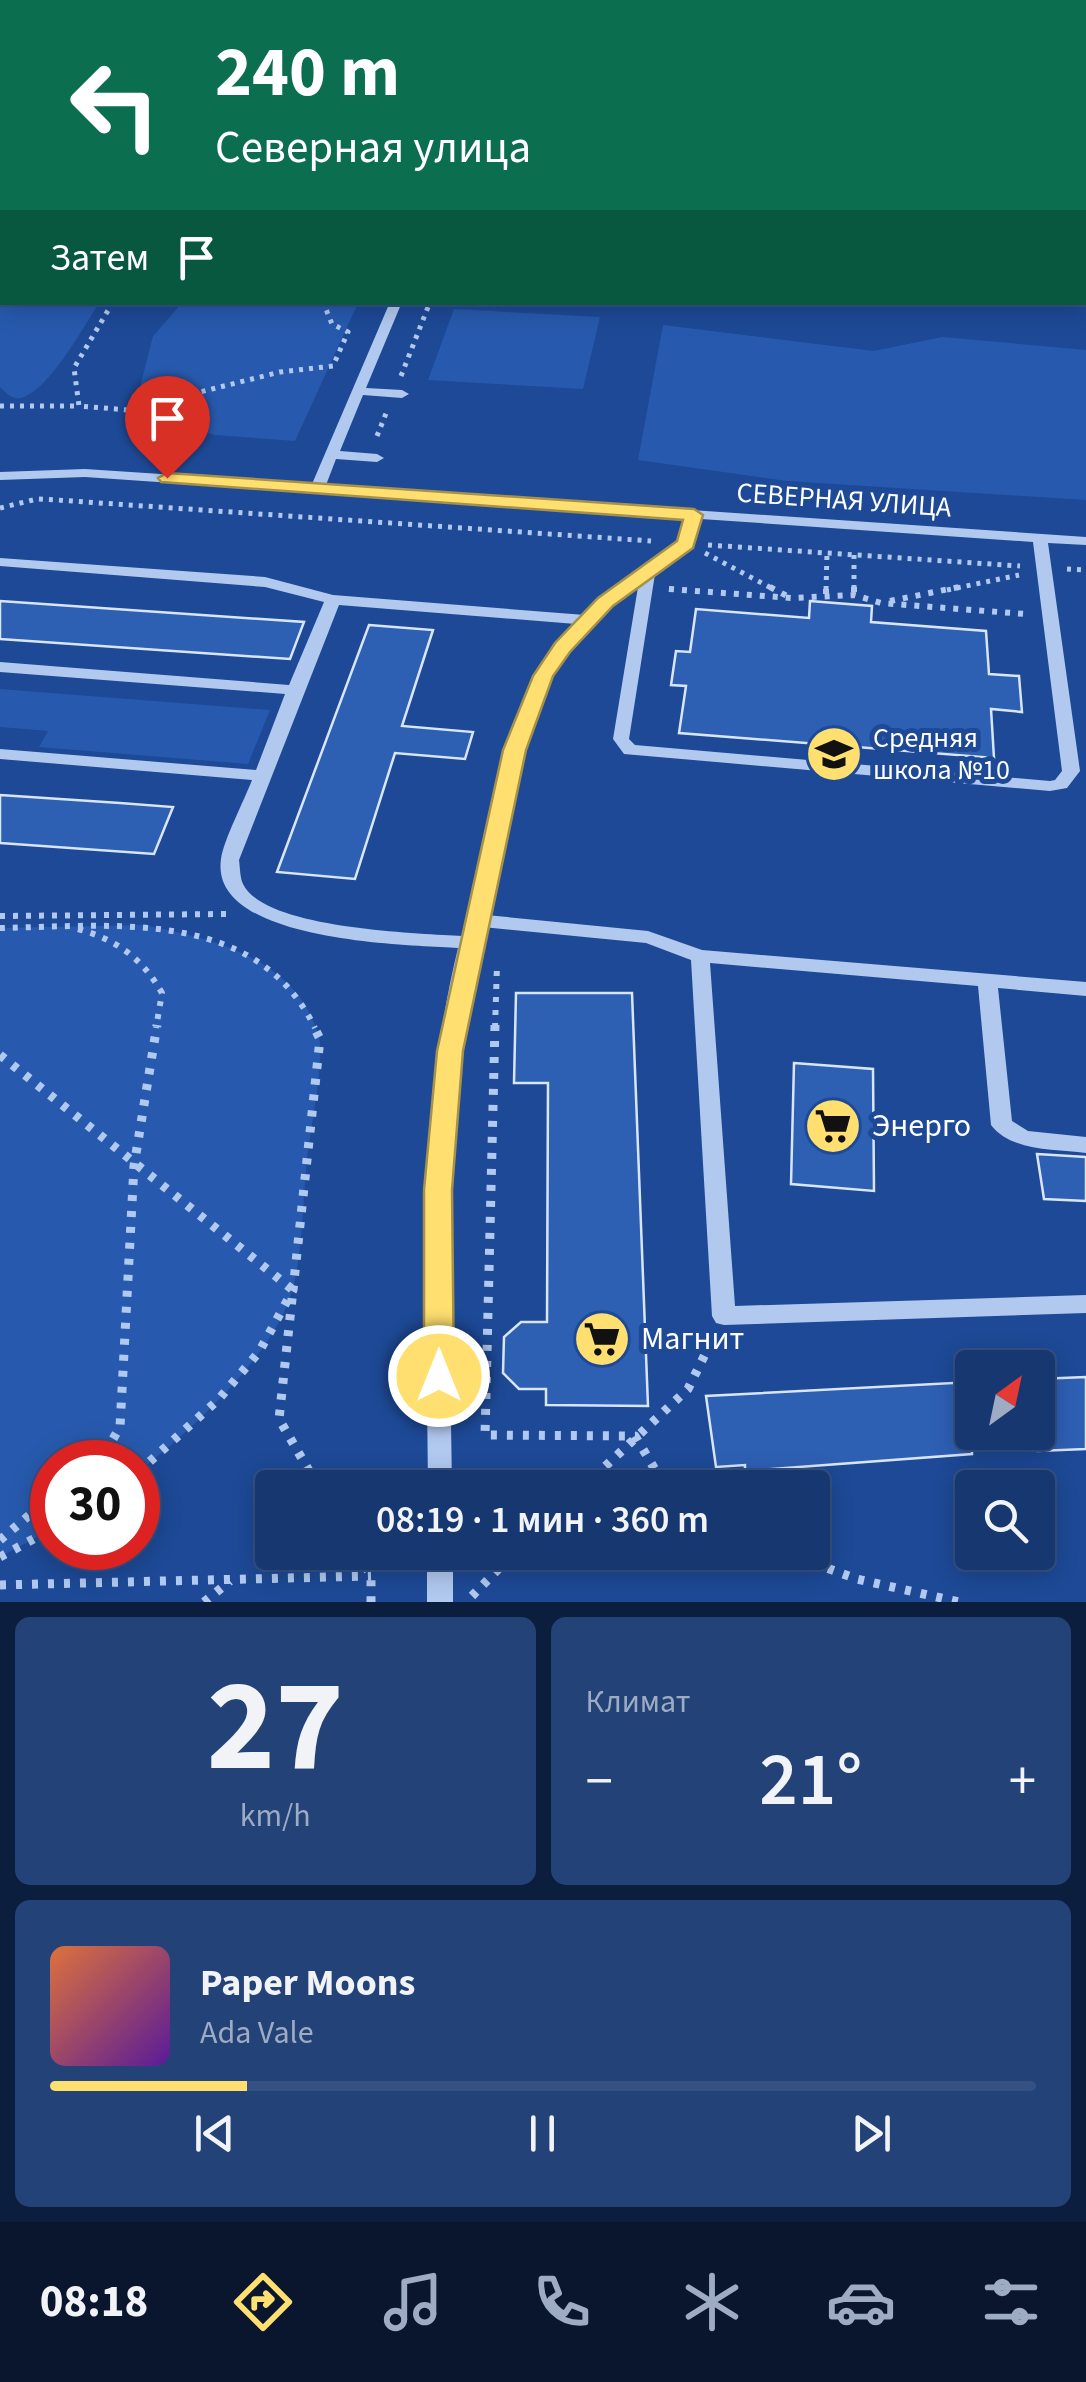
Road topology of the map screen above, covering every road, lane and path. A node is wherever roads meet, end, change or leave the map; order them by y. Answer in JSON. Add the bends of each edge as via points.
{"nodes":[{"id":1,"x":111,"y":305,"type":"edge"},
{"id":2,"x":324,"y":305,"type":"edge"},
{"id":3,"x":395,"y":305,"type":"edge"},
{"id":4,"x":359,"y":391,"type":"junction"},
{"id":5,"x":402,"y":394,"type":"dead end"},
{"id":6,"x":0,"y":406,"type":"edge"},
{"id":7,"x":80,"y":406,"type":"junction"},
{"id":8,"x":332,"y":455,"type":"junction"},
{"id":9,"x":377,"y":458,"type":"dead end"},
{"id":10,"x":0,"y":476,"type":"edge"},
{"id":11,"x":317,"y":489,"type":"junction"},
{"id":12,"x":0,"y":508,"type":"edge"},
{"id":13,"x":694,"y":515,"type":"junction"},
{"id":14,"x":1040,"y":538,"type":"junction"},
{"id":15,"x":1086,"y":540,"type":"edge"},
{"id":16,"x":686,"y":544,"type":"junction"},
{"id":17,"x":827,"y":554,"type":"junction"},
{"id":18,"x":854,"y":555,"type":"junction"},
{"id":19,"x":0,"y":562,"type":"edge"},
{"id":20,"x":1086,"y":570,"type":"edge"},
{"id":21,"x":1045,"y":572,"type":"junction"},
{"id":22,"x":647,"y":579,"type":"junction"},
{"id":23,"x":826,"y":594,"type":"junction"},
{"id":24,"x":854,"y":595,"type":"junction"},
{"id":25,"x":792,"y":598,"type":"junction"},
{"id":26,"x":334,"y":600,"type":"junction"},
{"id":27,"x":881,"y":603,"type":"junction"},
{"id":28,"x":1051,"y":616,"type":"junction"},
{"id":29,"x":588,"y":620,"type":"junction"},
{"id":30,"x":0,"y":667,"type":"edge"},
{"id":31,"x":295,"y":690,"type":"junction"},
{"id":32,"x":0,"y":754,"type":"edge"},
{"id":33,"x":261,"y":776,"type":"junction"},
{"id":34,"x":262,"y":914,"type":"junction"},
{"id":35,"x":0,"y":916,"type":"edge"},
{"id":36,"x":477,"y":920,"type":"junction"},
{"id":37,"x":67,"y":926,"type":"junction"},
{"id":38,"x":0,"y":928,"type":"edge"},
{"id":39,"x":472,"y":943,"type":"junction"},
{"id":40,"x":700,"y":956,"type":"junction"},
{"id":41,"x":498,"y":965,"type":"dead end"},
{"id":42,"x":987,"y":981,"type":"junction"},
{"id":43,"x":1086,"y":989,"type":"edge"},
{"id":44,"x":0,"y":1055,"type":"edge"},
{"id":45,"x":1086,"y":1145,"type":"edge"},
{"id":46,"x":134,"y":1166,"type":"junction"},
{"id":47,"x":293,"y":1290,"type":"junction"},
{"id":48,"x":1086,"y":1304,"type":"edge"},
{"id":49,"x":724,"y":1316,"type":"junction"},
{"id":50,"x":635,"y":1436,"type":"junction"},
{"id":51,"x":112,"y":1440,"type":"edge"},
{"id":52,"x":160,"y":1452,"type":"edge"},
{"id":53,"x":309,"y":1470,"type":"edge"},
{"id":54,"x":440,"y":1470,"type":"edge"},
{"id":55,"x":600,"y":1470,"type":"edge"},
{"id":56,"x":655,"y":1470,"type":"edge"},
{"id":57,"x":30,"y":1515,"type":"edge"},
{"id":58,"x":0,"y":1540,"type":"edge"},
{"id":59,"x":30,"y":1541,"type":"edge"},
{"id":60,"x":0,"y":1557,"type":"edge"},
{"id":61,"x":368,"y":1570,"type":"edge"},
{"id":62,"x":440,"y":1570,"type":"edge"},
{"id":63,"x":497,"y":1570,"type":"edge"},
{"id":64,"x":830,"y":1570,"type":"edge"},
{"id":65,"x":371,"y":1576,"type":"junction"},
{"id":66,"x":232,"y":1580,"type":"junction"},
{"id":67,"x":0,"y":1585,"type":"edge"},
{"id":68,"x":204,"y":1602,"type":"edge"},
{"id":69,"x":370,"y":1602,"type":"edge"},
{"id":70,"x":440,"y":1602,"type":"edge"},
{"id":71,"x":472,"y":1602,"type":"edge"},
{"id":72,"x":959,"y":1602,"type":"edge"}],
"edges":[{"from":1,"to":7,"type":"path","via":[[74,368]]},
{"from":2,"to":7,"type":"path","via":[[332,324],[348,332],[332,366],[280,372],[128,410]]},
{"from":3,"to":4,"type":"street"},
{"from":4,"to":5,"type":"street"},
{"from":4,"to":8,"type":"street"},
{"from":6,"to":7,"type":"path"},
{"from":8,"to":9,"type":"street"},
{"from":8,"to":11,"type":"street"},
{"from":10,"to":11,"type":"street","name":"СЕВЕРНАЯ УЛИЦА","via":[[86,473]]},
{"from":11,"to":13,"type":"street","name":"СЕВЕРНАЯ УЛИЦА"},
{"from":12,"to":16,"type":"path","via":[[57,500]]},
{"from":13,"to":14,"type":"street","name":"СЕВЕРНАЯ УЛИЦА"},
{"from":13,"to":16,"type":"street"},
{"from":14,"to":15,"type":"street","name":"СЕВЕРНАЯ УЛИЦА"},
{"from":14,"to":21,"type":"street"},
{"from":16,"to":17,"type":"path"},
{"from":16,"to":22,"type":"street"},
{"from":16,"to":25,"type":"path"},
{"from":17,"to":18,"type":"path"},
{"from":17,"to":23,"type":"path"},
{"from":18,"to":21,"type":"path"},
{"from":18,"to":24,"type":"path"},
{"from":19,"to":26,"type":"street","via":[[265,582]]},
{"from":20,"to":21,"type":"path"},
{"from":21,"to":27,"type":"path"},
{"from":21,"to":28,"type":"street"},
{"from":22,"to":25,"type":"path"},
{"from":22,"to":28,"type":"street","via":[[621,739],[630,750],[1062,784],[1071,771]]},
{"from":22,"to":29,"type":"street"},
{"from":23,"to":24,"type":"path"},
{"from":23,"to":25,"type":"path"},
{"from":24,"to":27,"type":"path"},
{"from":26,"to":29,"type":"street"},
{"from":26,"to":31,"type":"street"},
{"from":27,"to":28,"type":"path"},
{"from":29,"to":36,"type":"street","via":[[543,676],[531,704],[514,750]]},
{"from":30,"to":31,"type":"street"},
{"from":31,"to":33,"type":"street"},
{"from":32,"to":33,"type":"street"},
{"from":33,"to":34,"type":"street","via":[[227,875],[234,894]]},
{"from":34,"to":35,"type":"path"},
{"from":34,"to":39,"type":"street","via":[[310,926]]},
{"from":36,"to":39,"type":"street"},
{"from":36,"to":40,"type":"street","via":[[648,936]]},
{"from":37,"to":38,"type":"path"},
{"from":37,"to":46,"type":"path","via":[[109,937],[136,954],[162,994]]},
{"from":37,"to":47,"type":"path","via":[[142,925],[236,947],[301,1000],[320,1040]]},
{"from":39,"to":54,"type":"street","via":[[454,1020],[438,1190]]},
{"from":40,"to":42,"type":"street"},
{"from":40,"to":49,"type":"street"},
{"from":41,"to":50,"type":"path","via":[[485,1434]]},
{"from":42,"to":43,"type":"street"},
{"from":42,"to":45,"type":"street","via":[[1002,1125],[1024,1138]]},
{"from":44,"to":46,"type":"path"},
{"from":46,"to":47,"type":"path"},
{"from":46,"to":51,"type":"path","via":[[120,1426]]},
{"from":47,"to":52,"type":"path","via":[[260,1352]]},
{"from":47,"to":53,"type":"path","via":[[280,1419]]},
{"from":48,"to":49,"type":"street"},
{"from":49,"to":50,"type":"path","via":[[688,1390]]},
{"from":50,"to":55,"type":"path"},
{"from":50,"to":56,"type":"path"},
{"from":57,"to":58,"type":"path"},
{"from":59,"to":60,"type":"path"},
{"from":61,"to":65,"type":"path"},
{"from":62,"to":70,"type":"street"},
{"from":63,"to":71,"type":"path"},
{"from":64,"to":72,"type":"path"},
{"from":65,"to":66,"type":"path"},
{"from":65,"to":69,"type":"path"},
{"from":66,"to":67,"type":"path"},
{"from":66,"to":68,"type":"path"}]}
